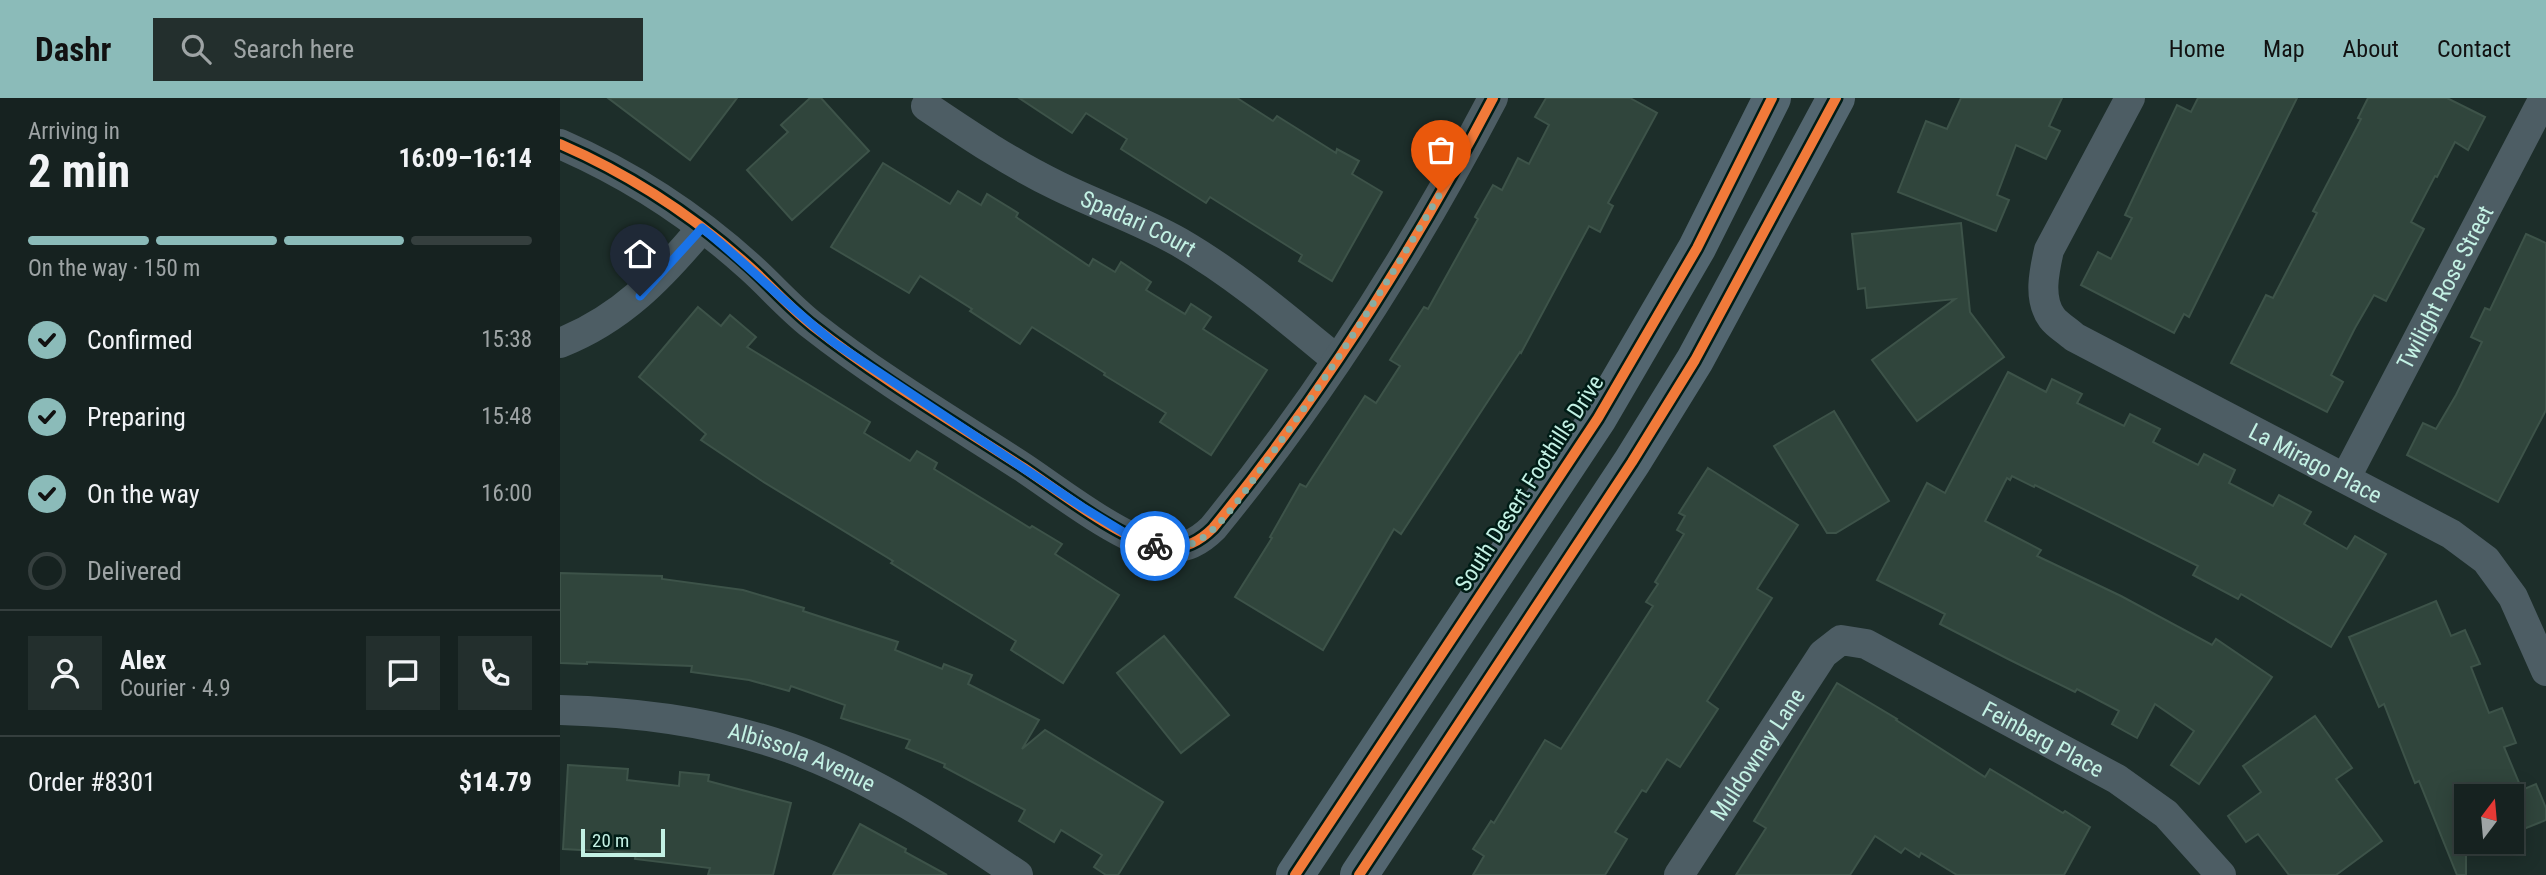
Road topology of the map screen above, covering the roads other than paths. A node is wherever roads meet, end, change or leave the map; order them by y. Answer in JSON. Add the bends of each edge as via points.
{"nodes":[{"id":1,"x":1493,"y":98,"type":"edge"},
{"id":2,"x":1772,"y":98,"type":"edge"},
{"id":3,"x":1836,"y":98,"type":"edge"},
{"id":4,"x":2130,"y":98,"type":"edge"},
{"id":5,"x":2544,"y":98,"type":"edge"},
{"id":6,"x":926,"y":106,"type":"dead end"},
{"id":7,"x":560,"y":144,"type":"edge"},
{"id":8,"x":702,"y":228,"type":"junction"},
{"id":9,"x":560,"y":343,"type":"edge"},
{"id":10,"x":1337,"y":360,"type":"junction"},
{"id":11,"x":2346,"y":477,"type":"junction"},
{"id":12,"x":1841,"y":640,"type":"joint"},
{"id":13,"x":2546,"y":671,"type":"edge"},
{"id":14,"x":560,"y":710,"type":"edge"},
{"id":15,"x":1009,"y":872,"type":"edge"},
{"id":16,"x":1295,"y":875,"type":"edge"},
{"id":17,"x":1359,"y":875,"type":"edge"},
{"id":18,"x":1679,"y":875,"type":"edge"},
{"id":19,"x":2221,"y":875,"type":"edge"}],
"edges":[{"from":1,"to":10,"type":"street","via":[[1421,227]]},
{"from":2,"to":16,"type":"main road","name":"South Desert Foothills Drive","via":[[1698,248],[1598,418]]},
{"from":3,"to":17,"type":"main road","via":[[1695,360]]},
{"from":4,"to":11,"type":"street","name":"La Mirago Place","via":[[2049,250],[2044,297],[2052,318],[2074,337]]},
{"from":5,"to":11,"type":"street","name":"Twilight Rose Street"},
{"from":6,"to":10,"type":"street","name":"Spadari Court","via":[[1025,169],[1151,227],[1208,260]]},
{"from":7,"to":8,"type":"street","via":[[626,178]]},
{"from":8,"to":9,"type":"street","via":[[640,296],[598,325]]},
{"from":8,"to":10,"type":"street","via":[[836,344],[1128,535],[1158,547],[1175,548],[1202,539],[1213,528],[1255,477]]},
{"from":11,"to":13,"type":"street","name":"La Mirago Place","via":[[2451,534],[2486,561],[2513,597]]},
{"from":12,"to":18,"type":"street","name":"Muldowney Lane","via":[[1823,654]]},
{"from":12,"to":19,"type":"street","name":"Feinberg Place","via":[[1875,648],[2117,779],[2166,814]]},
{"from":14,"to":15,"type":"street","name":"Albissola Avenue","via":[[669,718],[791,748],[895,799]]}]}
